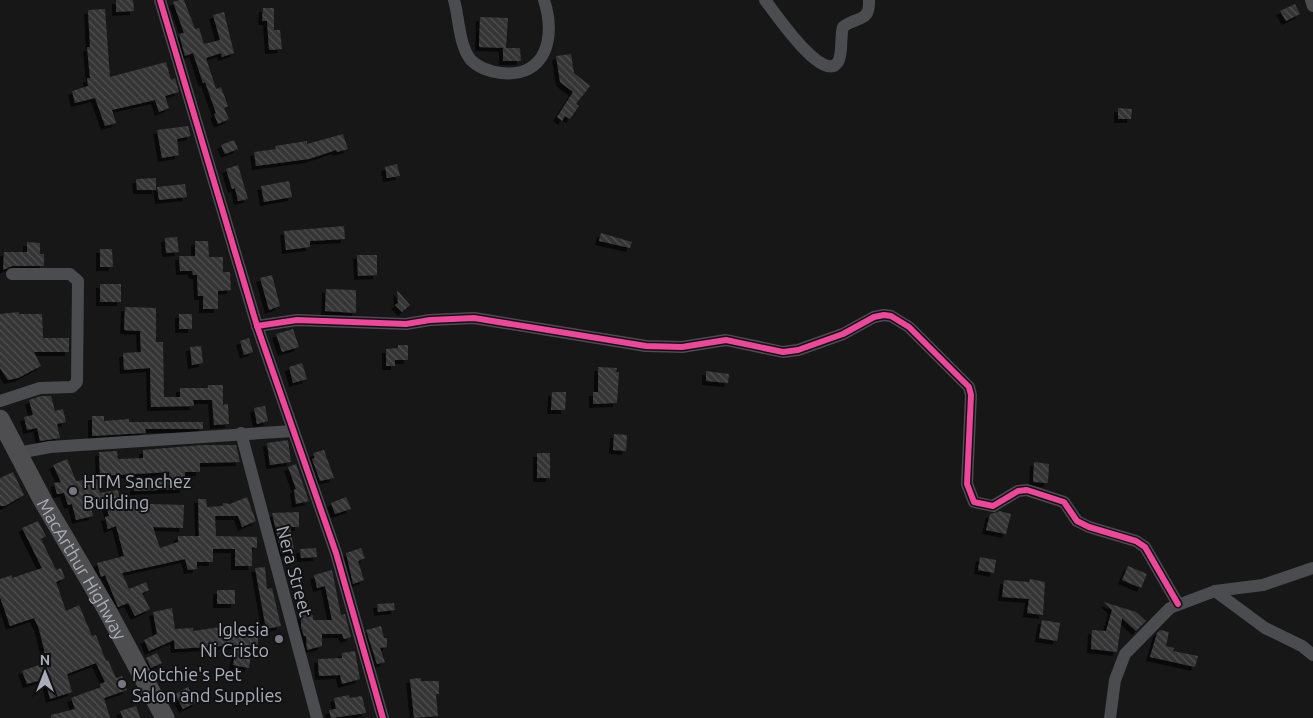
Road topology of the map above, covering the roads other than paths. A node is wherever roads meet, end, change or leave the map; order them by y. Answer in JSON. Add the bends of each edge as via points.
{"nodes":[{"id":1,"x":160,"y":0,"type":"edge"},
{"id":2,"x":454,"y":0,"type":"edge"},
{"id":3,"x":544,"y":0,"type":"edge"},
{"id":4,"x":764,"y":0,"type":"edge"},
{"id":5,"x":868,"y":0,"type":"edge"},
{"id":6,"x":1311,"y":0,"type":"edge"},
{"id":7,"x":1313,"y":6,"type":"edge"},
{"id":8,"x":12,"y":274,"type":"dead end"},
{"id":9,"x":257,"y":326,"type":"junction"},
{"id":10,"x":0,"y":401,"type":"edge"},
{"id":11,"x":0,"y":419,"type":"edge"},
{"id":12,"x":293,"y":431,"type":"junction"},
{"id":13,"x":241,"y":433,"type":"junction"},
{"id":14,"x":18,"y":453,"type":"junction"},
{"id":15,"x":1313,"y":568,"type":"edge"},
{"id":16,"x":1215,"y":591,"type":"junction"},
{"id":17,"x":1178,"y":604,"type":"junction"},
{"id":18,"x":1313,"y":655,"type":"edge"},
{"id":19,"x":165,"y":718,"type":"edge"},
{"id":20,"x":317,"y":718,"type":"edge"},
{"id":21,"x":382,"y":718,"type":"edge"},
{"id":22,"x":1110,"y":718,"type":"edge"}],
"edges":[{"from":1,"to":9,"type":"street"},
{"from":2,"to":3,"type":"street","via":[[463,44],[470,59],[482,68],[514,75],[530,70],[540,62],[550,32],[550,17]]},
{"from":4,"to":5,"type":"street","via":[[804,50],[826,66],[838,62],[842,27],[867,15]]},
{"from":6,"to":7,"type":"street"},
{"from":8,"to":10,"type":"street","via":[[70,274],[78,280],[77,382],[72,387],[40,388]]},
{"from":9,"to":12,"type":"street"},
{"from":9,"to":17,"type":"street","via":[[297,320],[406,324],[474,318],[646,346],[682,346],[726,340],[783,352],[844,334],[874,317],[891,316],[909,327],[969,387],[967,484],[974,502],[993,506],[1018,491],[1027,490],[1064,502],[1077,521],[1145,547]]},
{"from":11,"to":14,"type":"highway","name":"MacArthur Highway"},
{"from":12,"to":13,"type":"street"},
{"from":12,"to":21,"type":"street","via":[[336,553]]},
{"from":13,"to":14,"type":"street","via":[[50,447]]},
{"from":13,"to":20,"type":"street","name":"Nera Street"},
{"from":14,"to":19,"type":"highway","name":"MacArthur Highway"},
{"from":15,"to":16,"type":"street","via":[[1263,585]]},
{"from":16,"to":17,"type":"street"},
{"from":16,"to":18,"type":"street","via":[[1265,628]]},
{"from":17,"to":22,"type":"street","via":[[1162,614],[1126,654],[1115,680]]}]}
